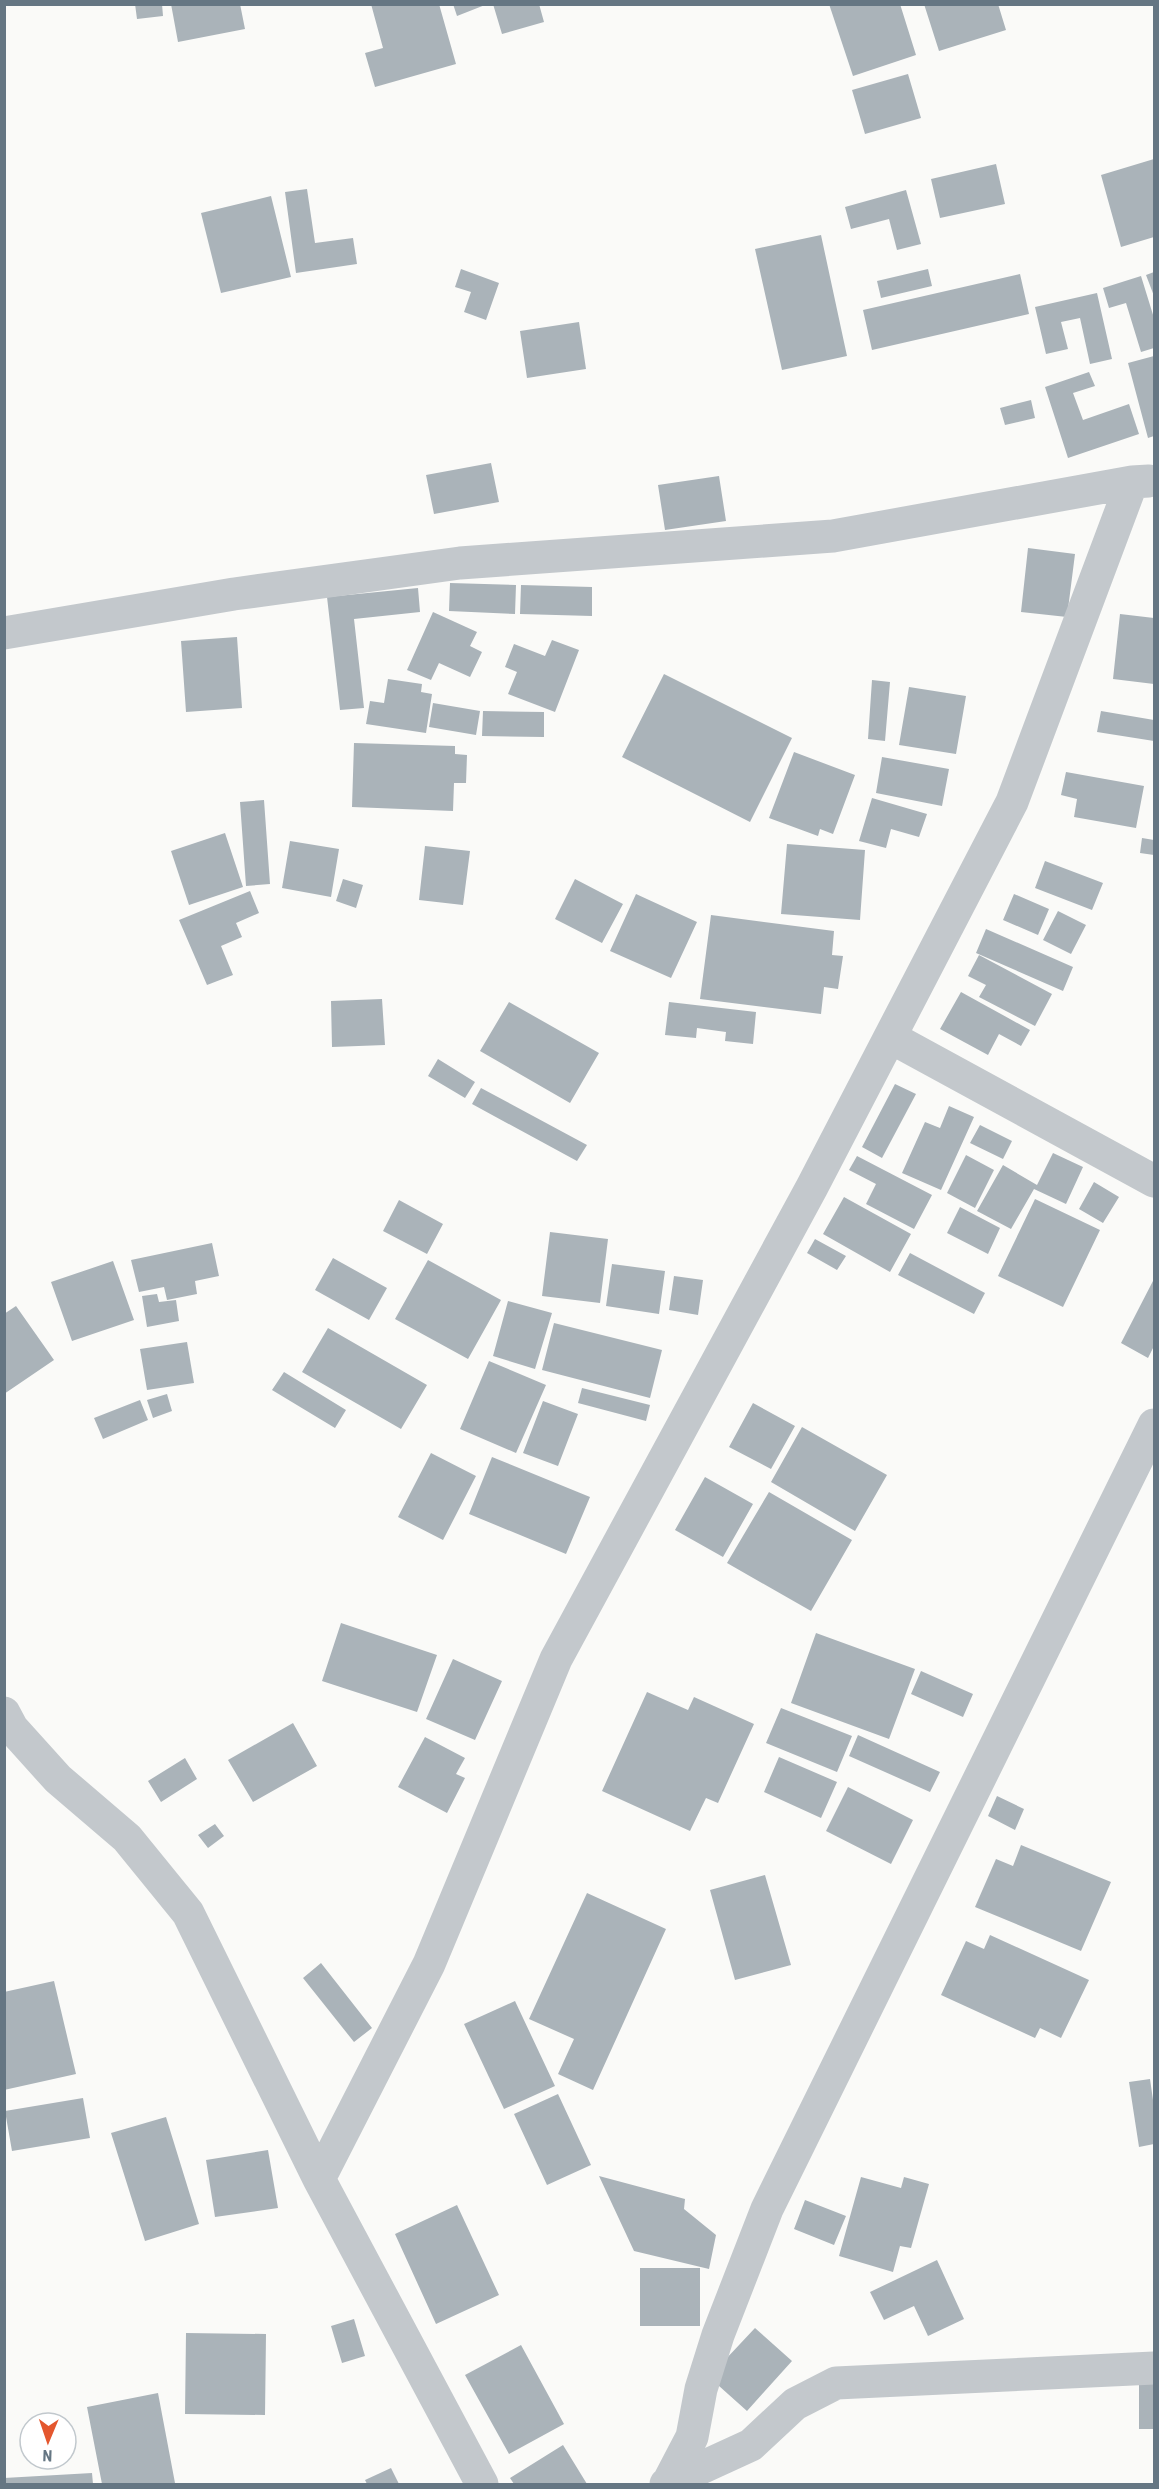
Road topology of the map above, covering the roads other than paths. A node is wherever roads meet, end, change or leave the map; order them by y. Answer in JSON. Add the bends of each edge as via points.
{"nodes":[{"id":1,"x":1143,"y":481,"type":"edge"},
{"id":2,"x":4,"y":633,"type":"edge"},
{"id":3,"x":890,"y":1036,"type":"junction"},
{"id":4,"x":1155,"y":1180,"type":"edge"},
{"id":5,"x":1155,"y":1425,"type":"edge"},
{"id":6,"x":4,"y":1713,"type":"edge"},
{"id":7,"x":319,"y":2179,"type":"junction"},
{"id":8,"x":1155,"y":2368,"type":"edge"},
{"id":9,"x":667,"y":2483,"type":"edge"},
{"id":10,"x":482,"y":2484,"type":"edge"}],
"edges":[{"from":1,"to":2,"type":"street","via":[[833,536],[460,563],[234,594]]},
{"from":1,"to":3,"type":"street","via":[[1012,801]]},
{"from":3,"to":4,"type":"street"},
{"from":3,"to":7,"type":"street","via":[[555,1659],[429,1965]]},
{"from":5,"to":9,"type":"street","via":[[767,2209],[718,2336],[701,2390],[692,2437]]},
{"from":6,"to":7,"type":"street","via":[[12,1728],[58,1779],[127,1838],[188,1913]]},
{"from":7,"to":10,"type":"street"},
{"from":8,"to":9,"type":"street","via":[[837,2383],[795,2404],[751,2445]]}]}
